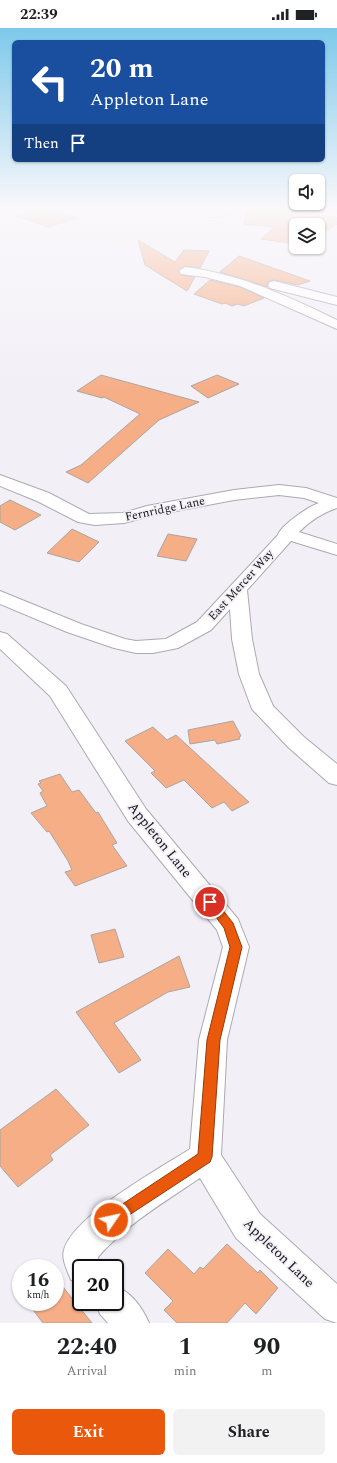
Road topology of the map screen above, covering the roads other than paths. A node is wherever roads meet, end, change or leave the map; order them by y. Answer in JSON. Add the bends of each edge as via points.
{"nodes":[{"id":1,"x":185,"y":271,"type":"dead end"},
{"id":2,"x":234,"y":280,"type":"junction"},
{"id":3,"x":337,"y":301,"type":"edge"},
{"id":4,"x":337,"y":325,"type":"edge"},
{"id":5,"x":0,"y":480,"type":"edge"},
{"id":6,"x":336,"y":503,"type":"edge"},
{"id":7,"x":286,"y":534,"type":"junction"},
{"id":8,"x":337,"y":550,"type":"edge"},
{"id":9,"x":238,"y":590,"type":"junction"},
{"id":10,"x":0,"y":596,"type":"edge"},
{"id":11,"x":0,"y":638,"type":"edge"},
{"id":12,"x":337,"y":777,"type":"edge"},
{"id":13,"x":205,"y":1157,"type":"junction"},
{"id":14,"x":81,"y":1259,"type":"edge"},
{"id":15,"x":337,"y":1307,"type":"edge"},
{"id":16,"x":120,"y":1311,"type":"edge"},
{"id":17,"x":131,"y":1323,"type":"edge"}],
"edges":[{"from":1,"to":2,"type":"street"},
{"from":2,"to":3,"type":"street","via":[[260,282]]},
{"from":2,"to":4,"type":"street"},
{"from":5,"to":6,"type":"street","name":"Fernridge Lane","via":[[43,497],[84,518],[95,520],[124,518],[147,511],[234,495],[279,490],[306,493]]},
{"from":6,"to":7,"type":"street","name":"East Mercer Way","via":[[320,508],[300,520]]},
{"from":7,"to":8,"type":"street"},
{"from":7,"to":9,"type":"street","name":"East Mercer Way"},
{"from":9,"to":10,"type":"street","name":"East Mercer Way","via":[[204,626],[171,644],[153,647],[136,647],[114,642]]},
{"from":9,"to":12,"type":"street","via":[[242,639],[249,674],[262,709]]},
{"from":11,"to":13,"type":"street","name":"Appleton Lane","via":[[58,691],[138,815],[210,902],[234,936],[236,947],[214,1040]]},
{"from":13,"to":14,"type":"street","via":[[111,1220],[80,1252]]},
{"from":13,"to":15,"type":"street","name":"Appleton Lane","via":[[248,1226]]},
{"from":16,"to":17,"type":"street"}]}
